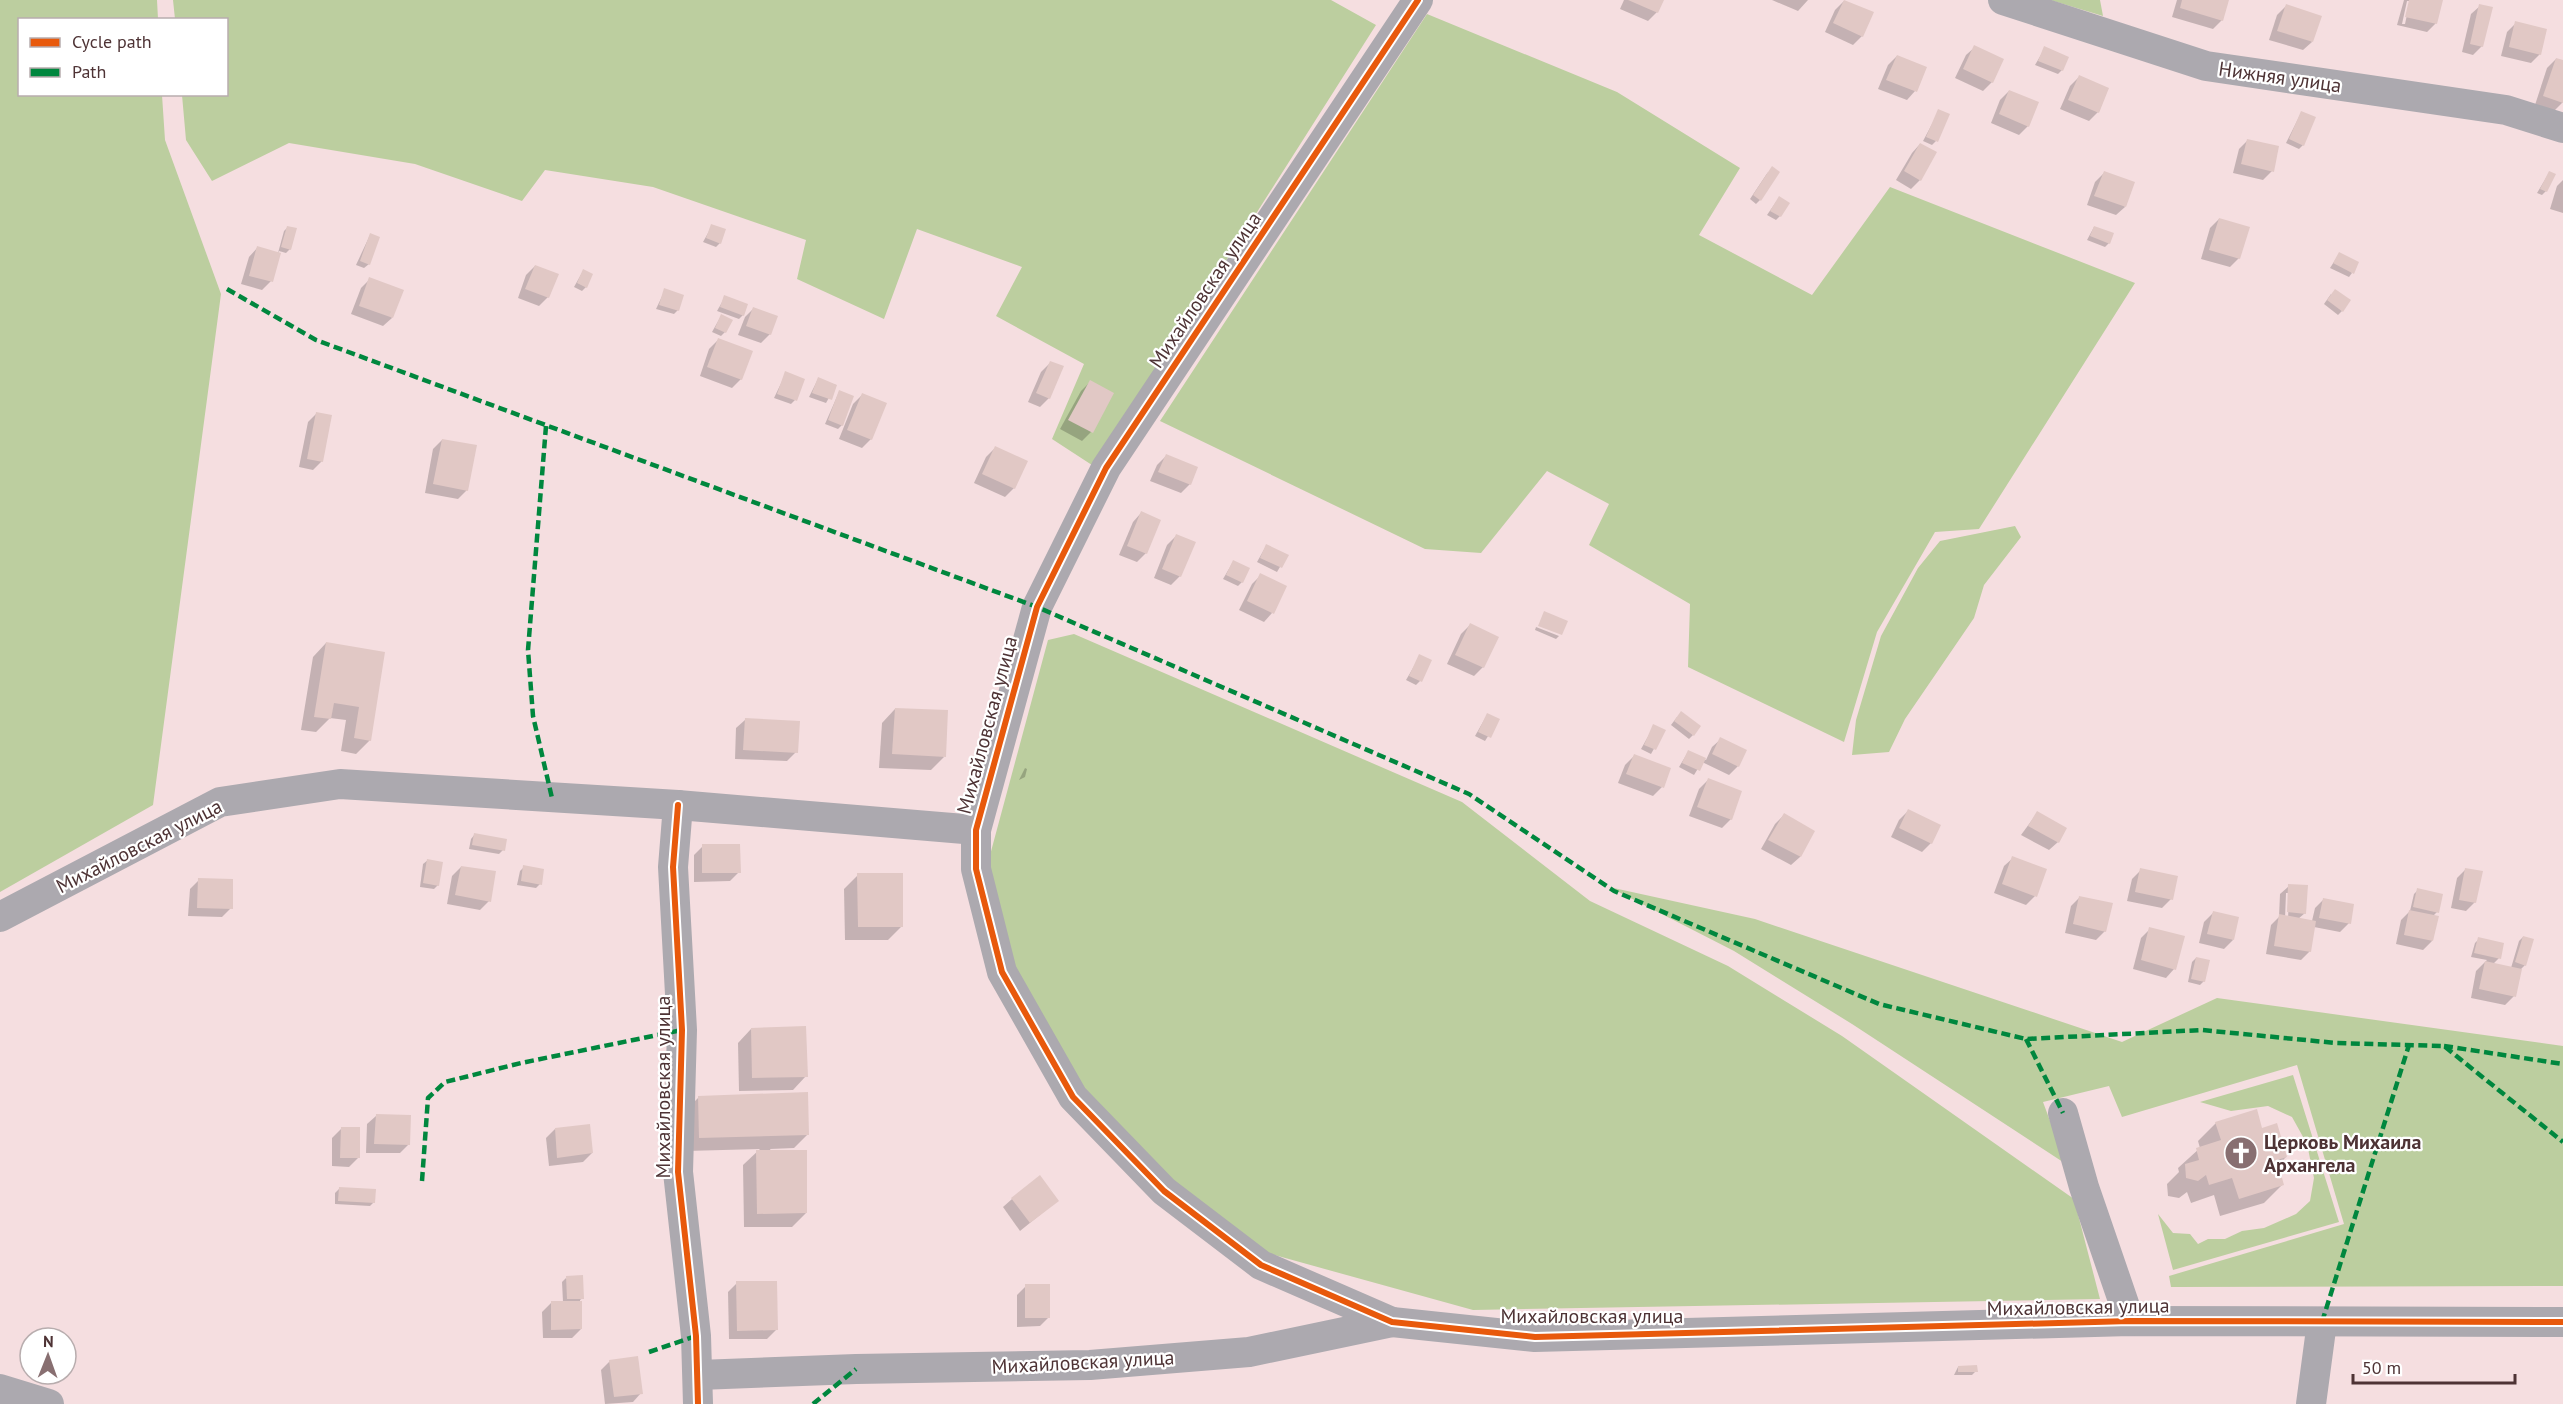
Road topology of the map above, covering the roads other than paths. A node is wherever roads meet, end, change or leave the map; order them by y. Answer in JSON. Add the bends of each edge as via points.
{"nodes":[{"id":1,"x":1418,"y":0,"type":"edge"},
{"id":2,"x":2003,"y":0,"type":"edge"},
{"id":3,"x":2563,"y":128,"type":"edge"},
{"id":4,"x":678,"y":806,"type":"junction"},
{"id":5,"x":976,"y":830,"type":"junction"},
{"id":6,"x":0,"y":917,"type":"edge"},
{"id":7,"x":2063,"y":1113,"type":"dead end"},
{"id":8,"x":2130,"y":1321,"type":"junction"},
{"id":9,"x":1392,"y":1322,"type":"junction"},
{"id":10,"x":2322,"y":1322,"type":"junction"},
{"id":11,"x":2563,"y":1322,"type":"edge"},
{"id":12,"x":0,"y":1389,"type":"edge"},
{"id":13,"x":698,"y":1390,"type":"edge"},
{"id":14,"x":49,"y":1404,"type":"edge"},
{"id":15,"x":2311,"y":1404,"type":"edge"}],
"edges":[{"from":1,"to":5,"type":"street","name":"Михайловская улица","via":[[1106,468],[1037,607]]},
{"from":2,"to":3,"type":"street","name":"Нижняя улица","via":[[2206,66],[2506,110]]},
{"from":4,"to":5,"type":"street","name":"Михайловская улица"},
{"from":4,"to":6,"type":"street","name":"Михайловская улица","via":[[340,784],[220,802]]},
{"from":4,"to":13,"type":"street","name":"Михайловская улица","via":[[673,867],[682,1030],[678,1172]]},
{"from":5,"to":9,"type":"street","name":"Михайловская улица","via":[[976,869],[1002,972],[1073,1097],[1164,1191],[1261,1265]]},
{"from":7,"to":8,"type":"street"},
{"from":8,"to":9,"type":"street","name":"Михайловская улица","via":[[1534,1337]]},
{"from":8,"to":10,"type":"street","name":"Михайловская улица"},
{"from":9,"to":13,"type":"street","name":"Михайловская улица","via":[[1249,1352],[1090,1365],[856,1369]]},
{"from":10,"to":11,"type":"street","name":"Михайловская улица"},
{"from":10,"to":15,"type":"street"},
{"from":12,"to":14,"type":"street"}]}
